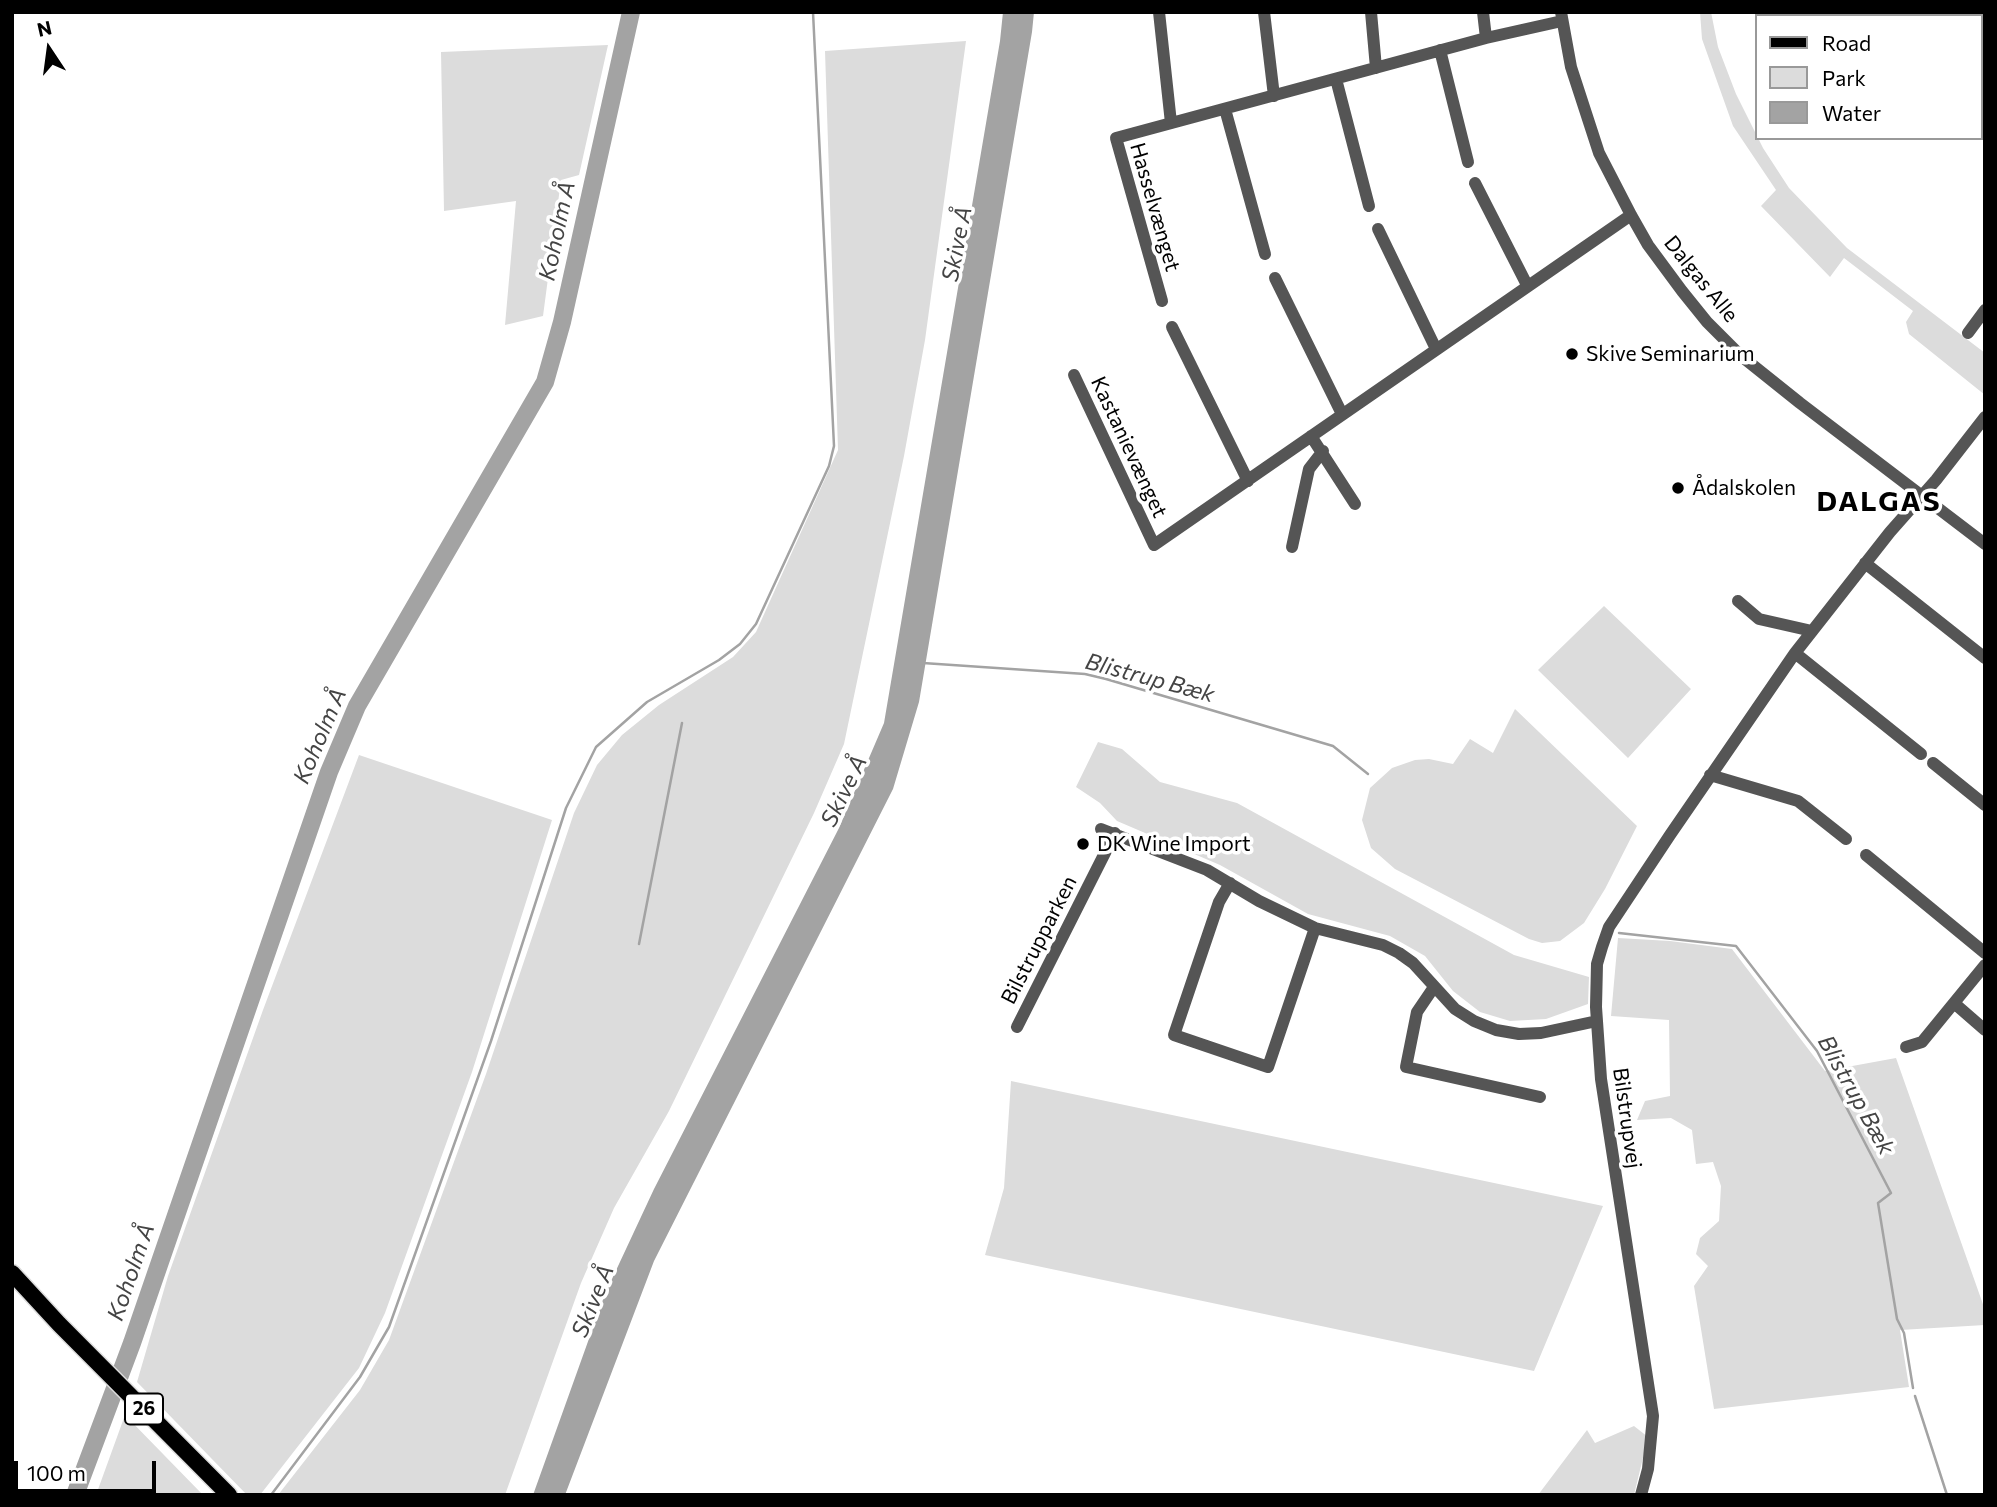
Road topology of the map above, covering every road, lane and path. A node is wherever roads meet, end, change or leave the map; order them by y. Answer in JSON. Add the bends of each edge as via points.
{"nodes":[{"id":1,"x":1159,"y":12,"type":"edge"},
{"id":2,"x":1264,"y":12,"type":"edge"},
{"id":3,"x":1371,"y":12,"type":"edge"},
{"id":4,"x":1483,"y":12,"type":"edge"},
{"id":5,"x":1562,"y":17,"type":"edge"},
{"id":6,"x":1486,"y":38,"type":"junction"},
{"id":7,"x":1440,"y":50,"type":"junction"},
{"id":8,"x":1376,"y":68,"type":"junction"},
{"id":9,"x":1336,"y":79,"type":"junction"},
{"id":10,"x":1274,"y":96,"type":"junction"},
{"id":11,"x":1225,"y":109,"type":"junction"},
{"id":12,"x":1171,"y":124,"type":"junction"},
{"id":13,"x":1468,"y":162,"type":"dead end"},
{"id":14,"x":1475,"y":183,"type":"dead end"},
{"id":15,"x":1369,"y":206,"type":"dead end"},
{"id":16,"x":1630,"y":215,"type":"junction"},
{"id":17,"x":1378,"y":229,"type":"dead end"},
{"id":18,"x":1265,"y":254,"type":"dead end"},
{"id":19,"x":1275,"y":278,"type":"dead end"},
{"id":20,"x":1527,"y":285,"type":"junction"},
{"id":21,"x":1162,"y":301,"type":"dead end"},
{"id":22,"x":1985,"y":310,"type":"edge"},
{"id":23,"x":1172,"y":327,"type":"dead end"},
{"id":24,"x":1968,"y":333,"type":"dead end"},
{"id":25,"x":1436,"y":349,"type":"junction"},
{"id":26,"x":1074,"y":374,"type":"dead end"},
{"id":27,"x":1342,"y":414,"type":"junction"},
{"id":28,"x":1985,"y":417,"type":"edge"},
{"id":29,"x":1311,"y":436,"type":"junction"},
{"id":30,"x":1323,"y":452,"type":"junction"},
{"id":31,"x":1248,"y":481,"type":"junction"},
{"id":32,"x":1922,"y":496,"type":"junction"},
{"id":33,"x":1355,"y":504,"type":"dead end"},
{"id":34,"x":1985,"y":544,"type":"edge"},
{"id":35,"x":1292,"y":547,"type":"dead end"},
{"id":36,"x":1865,"y":563,"type":"junction"},
{"id":37,"x":1738,"y":601,"type":"dead end"},
{"id":38,"x":1812,"y":631,"type":"junction"},
{"id":39,"x":1795,"y":653,"type":"junction"},
{"id":40,"x":1985,"y":659,"type":"edge"},
{"id":41,"x":1921,"y":754,"type":"dead end"},
{"id":42,"x":1933,"y":763,"type":"dead end"},
{"id":43,"x":1710,"y":775,"type":"junction"},
{"id":44,"x":1985,"y":806,"type":"edge"},
{"id":45,"x":1101,"y":829,"type":"dead end"},
{"id":46,"x":1115,"y":833,"type":"junction"},
{"id":47,"x":1846,"y":839,"type":"dead end"},
{"id":48,"x":1866,"y":855,"type":"dead end"},
{"id":49,"x":1230,"y":883,"type":"junction"},
{"id":50,"x":1315,"y":928,"type":"junction"},
{"id":51,"x":1985,"y":953,"type":"edge"},
{"id":52,"x":1985,"y":965,"type":"edge"},
{"id":53,"x":1434,"y":987,"type":"junction"},
{"id":54,"x":1954,"y":1003,"type":"junction"},
{"id":55,"x":1597,"y":1021,"type":"junction"},
{"id":56,"x":1017,"y":1027,"type":"dead end"},
{"id":57,"x":1985,"y":1030,"type":"edge"},
{"id":58,"x":1906,"y":1046,"type":"dead end"},
{"id":59,"x":1540,"y":1097,"type":"dead end"},
{"id":60,"x":12,"y":1273,"type":"edge"},
{"id":61,"x":229,"y":1495,"type":"edge"},
{"id":62,"x":1641,"y":1495,"type":"edge"}],
"edges":[{"from":1,"to":12,"type":"street","name":"Hasselvænget"},
{"from":2,"to":10,"type":"street"},
{"from":3,"to":8,"type":"street"},
{"from":4,"to":6,"type":"street"},
{"from":5,"to":6,"type":"street","name":"Hasselvænget"},
{"from":5,"to":16,"type":"street","name":"Dalgas Alle","via":[[1587,120]]},
{"from":6,"to":7,"type":"street","name":"Hasselvænget"},
{"from":7,"to":8,"type":"street","name":"Hasselvænget"},
{"from":7,"to":13,"type":"street"},
{"from":8,"to":9,"type":"street","name":"Hasselvænget"},
{"from":9,"to":10,"type":"street","name":"Hasselvænget"},
{"from":9,"to":15,"type":"street"},
{"from":10,"to":11,"type":"street","name":"Hasselvænget"},
{"from":11,"to":12,"type":"street","name":"Hasselvænget"},
{"from":11,"to":18,"type":"street"},
{"from":12,"to":21,"type":"street","name":"Hasselvænget","via":[[1116,138]]},
{"from":14,"to":20,"type":"street"},
{"from":16,"to":20,"type":"street","name":"Kastanievænget"},
{"from":16,"to":32,"type":"street","name":"Dalgas Alle","via":[[1682,291],[1740,355]]},
{"from":17,"to":25,"type":"street"},
{"from":19,"to":27,"type":"street"},
{"from":20,"to":25,"type":"street","name":"Kastanievænget"},
{"from":22,"to":24,"type":"street"},
{"from":23,"to":31,"type":"street"},
{"from":25,"to":27,"type":"street","name":"Kastanievænget"},
{"from":26,"to":31,"type":"street","name":"Kastanievænget","via":[[1154,545]]},
{"from":27,"to":29,"type":"street","name":"Kastanievænget"},
{"from":28,"to":32,"type":"street","name":"Bilstrupvej"},
{"from":29,"to":30,"type":"street"},
{"from":29,"to":31,"type":"street","name":"Kastanievænget"},
{"from":30,"to":33,"type":"street"},
{"from":30,"to":35,"type":"street","via":[[1309,469]]},
{"from":32,"to":34,"type":"street","name":"Dalgas Alle"},
{"from":32,"to":36,"type":"street","name":"Bilstrupvej"},
{"from":36,"to":38,"type":"street","name":"Bilstrupvej"},
{"from":36,"to":40,"type":"street"},
{"from":37,"to":38,"type":"street","via":[[1759,619]]},
{"from":38,"to":39,"type":"street","name":"Bilstrupvej"},
{"from":39,"to":41,"type":"street"},
{"from":39,"to":43,"type":"street","name":"Bilstrupvej"},
{"from":42,"to":44,"type":"street"},
{"from":43,"to":47,"type":"street","via":[[1798,801]]},
{"from":43,"to":55,"type":"street","name":"Bilstrupvej","via":[[1609,927],[1597,964]]},
{"from":45,"to":46,"type":"street"},
{"from":46,"to":49,"type":"street"},
{"from":46,"to":56,"type":"street","name":"Bilstrupparken"},
{"from":48,"to":51,"type":"street"},
{"from":49,"to":50,"type":"street"},
{"from":49,"to":50,"type":"street","via":[[1219,902],[1174,1035],[1268,1066]]},
{"from":50,"to":53,"type":"street","via":[[1383,945],[1413,963]]},
{"from":52,"to":54,"type":"street"},
{"from":53,"to":55,"type":"street","via":[[1455,1009],[1496,1030],[1541,1033]]},
{"from":53,"to":59,"type":"street","via":[[1417,1012],[1406,1067]]},
{"from":54,"to":57,"type":"street"},
{"from":54,"to":58,"type":"street","via":[[1922,1042]]},
{"from":55,"to":62,"type":"street","name":"Bilstrupvej","via":[[1601,1079],[1653,1416]]},
{"from":60,"to":61,"type":"main road","number":"26"}]}
